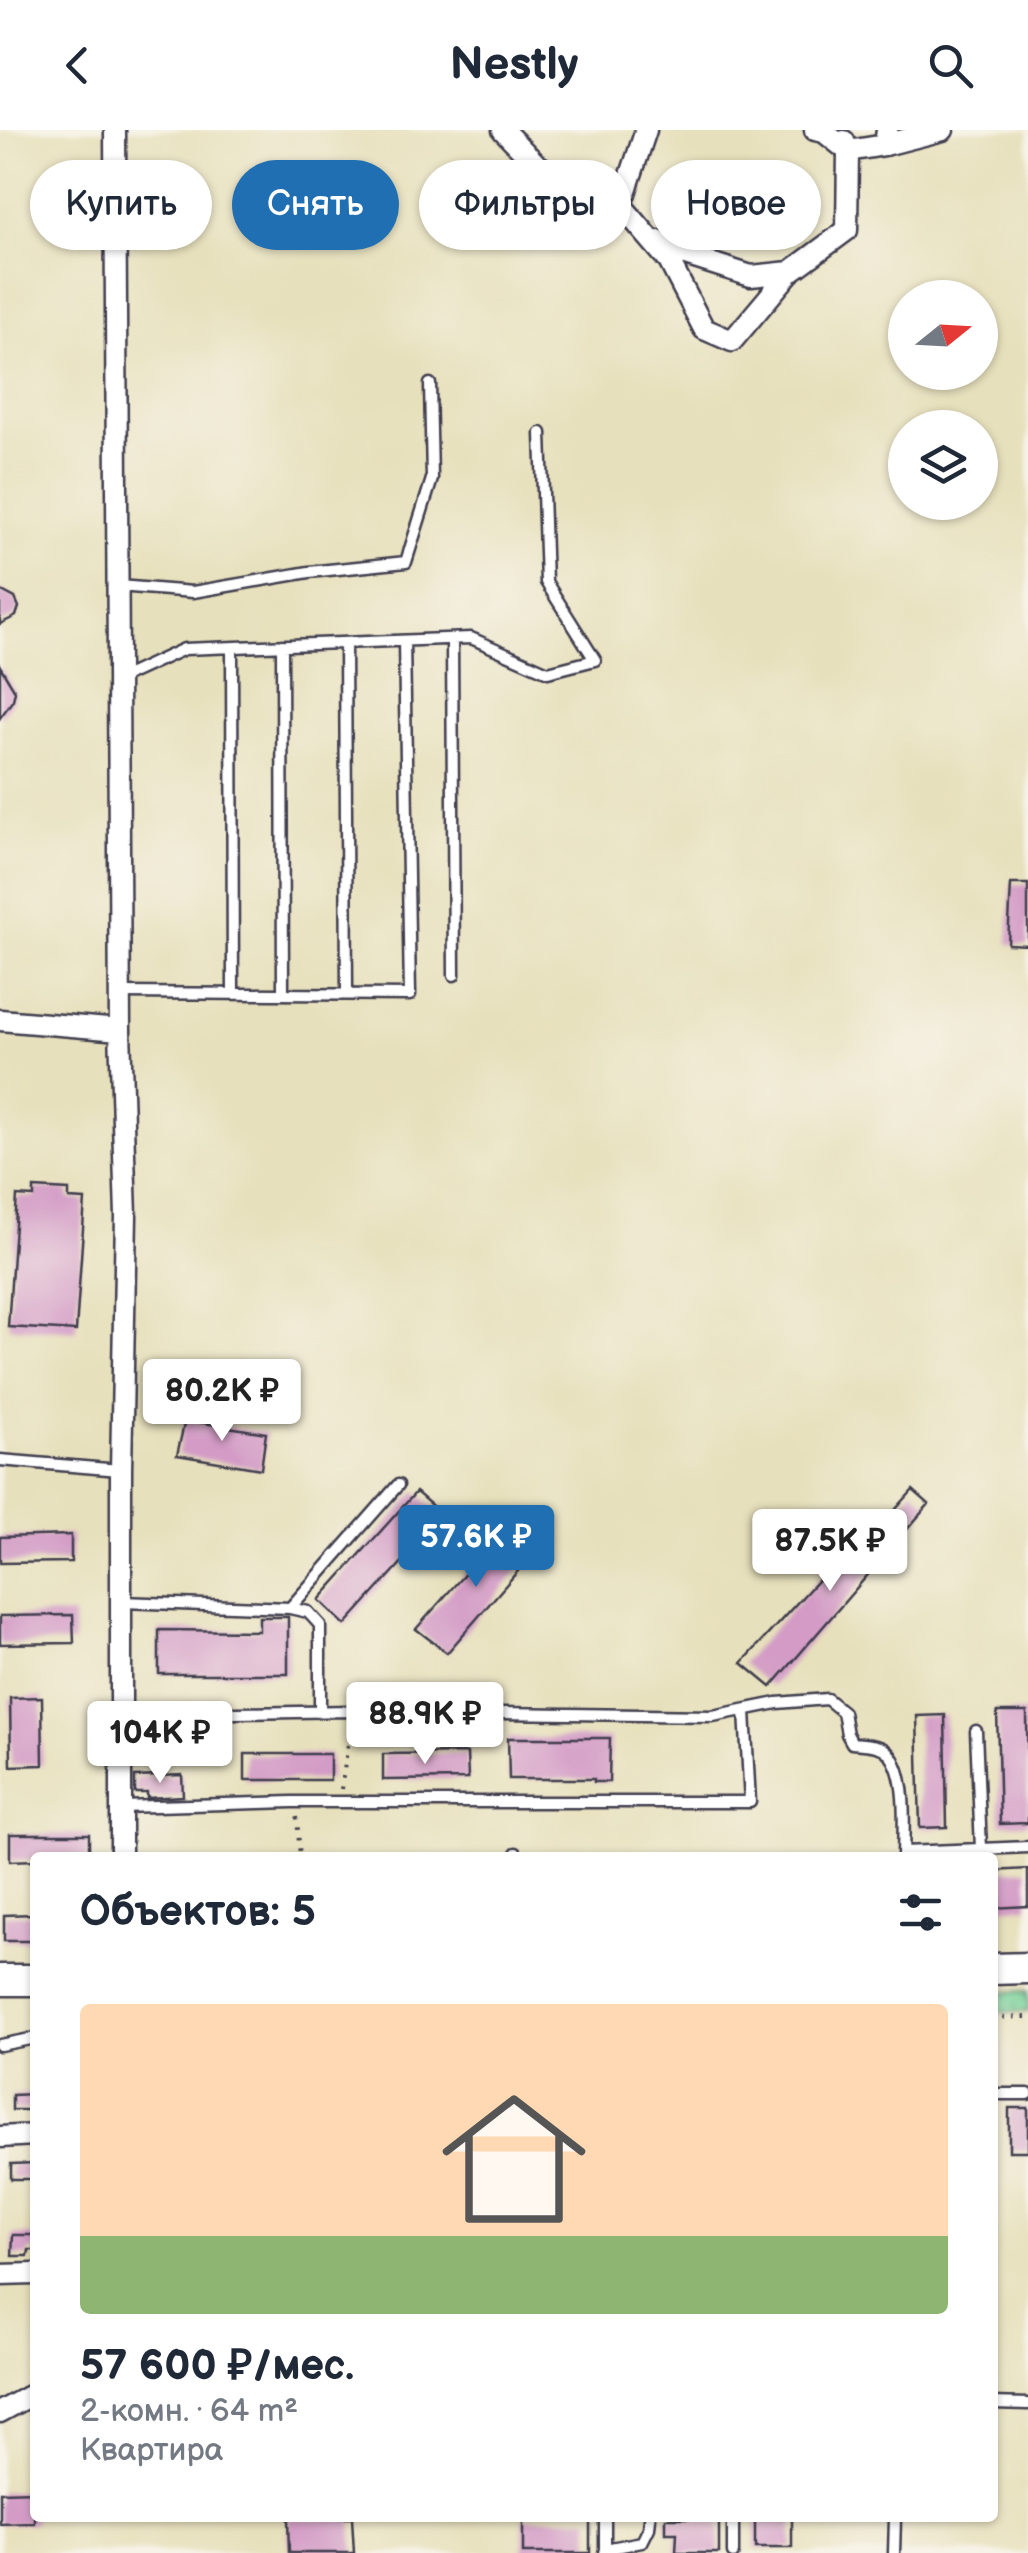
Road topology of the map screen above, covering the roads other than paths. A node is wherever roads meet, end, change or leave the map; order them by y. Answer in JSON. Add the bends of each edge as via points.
{"nodes":[{"id":1,"x":115,"y":130,"type":"edge"},
{"id":2,"x":503,"y":130,"type":"edge"},
{"id":3,"x":646,"y":130,"type":"edge"},
{"id":4,"x":815,"y":130,"type":"edge"},
{"id":5,"x":840,"y":130,"type":"edge"},
{"id":6,"x":943,"y":130,"type":"edge"},
{"id":7,"x":886,"y":137,"type":"edge"},
{"id":8,"x":848,"y":151,"type":"junction"},
{"id":9,"x":532,"y":160,"type":"edge"},
{"id":10,"x":631,"y":175,"type":"edge"},
{"id":11,"x":631,"y":217,"type":"edge"},
{"id":12,"x":644,"y":232,"type":"junction"},
{"id":13,"x":790,"y":272,"type":"junction"},
{"id":14,"x":430,"y":384,"type":"dead end"},
{"id":15,"x":542,"y":433,"type":"dead end"},
{"id":16,"x":118,"y":586,"type":"junction"},
{"id":17,"x":452,"y":639,"type":"junction"},
{"id":18,"x":404,"y":641,"type":"junction"},
{"id":19,"x":346,"y":643,"type":"junction"},
{"id":20,"x":282,"y":646,"type":"junction"},
{"id":21,"x":232,"y":648,"type":"junction"},
{"id":22,"x":118,"y":680,"type":"junction"},
{"id":23,"x":454,"y":975,"type":"dead end"},
{"id":24,"x":120,"y":993,"type":"junction"},
{"id":25,"x":233,"y":994,"type":"junction"},
{"id":26,"x":283,"y":994,"type":"junction"},
{"id":27,"x":347,"y":994,"type":"junction"},
{"id":28,"x":0,"y":1020,"type":"edge"},
{"id":29,"x":120,"y":1030,"type":"junction"},
{"id":30,"x":0,"y":1460,"type":"edge"},
{"id":31,"x":121,"y":1470,"type":"junction"},
{"id":32,"x":398,"y":1485,"type":"dead end"},
{"id":33,"x":122,"y":1602,"type":"junction"},
{"id":34,"x":290,"y":1608,"type":"junction"},
{"id":35,"x":745,"y":1711,"type":"junction"},
{"id":36,"x":320,"y":1712,"type":"junction"},
{"id":37,"x":122,"y":1715,"type":"junction"},
{"id":38,"x":976,"y":1731,"type":"dead end"},
{"id":39,"x":121,"y":1807,"type":"junction"},
{"id":40,"x":1028,"y":1847,"type":"edge"},
{"id":41,"x":982,"y":1848,"type":"junction"},
{"id":42,"x":120,"y":1852,"type":"edge"},
{"id":43,"x":903,"y":1852,"type":"edge"},
{"id":44,"x":937,"y":1852,"type":"edge"},
{"id":45,"x":1028,"y":1968,"type":"edge"},
{"id":46,"x":998,"y":1969,"type":"edge"},
{"id":47,"x":0,"y":1980,"type":"edge"},
{"id":48,"x":30,"y":1980,"type":"edge"},
{"id":49,"x":30,"y":2039,"type":"edge"},
{"id":50,"x":0,"y":2045,"type":"edge"},
{"id":51,"x":998,"y":2094,"type":"edge"},
{"id":52,"x":1028,"y":2094,"type":"edge"},
{"id":53,"x":30,"y":2135,"type":"edge"},
{"id":54,"x":0,"y":2137,"type":"edge"},
{"id":55,"x":30,"y":2274,"type":"edge"},
{"id":56,"x":0,"y":2275,"type":"edge"},
{"id":57,"x":30,"y":2396,"type":"edge"},
{"id":58,"x":998,"y":2403,"type":"edge"},
{"id":59,"x":1028,"y":2404,"type":"edge"},
{"id":60,"x":0,"y":2412,"type":"edge"},
{"id":61,"x":605,"y":2522,"type":"edge"},
{"id":62,"x":650,"y":2522,"type":"edge"},
{"id":63,"x":733,"y":2522,"type":"edge"},
{"id":64,"x":894,"y":2522,"type":"edge"},
{"id":65,"x":604,"y":2551,"type":"edge"},
{"id":66,"x":733,"y":2553,"type":"edge"},
{"id":67,"x":894,"y":2553,"type":"edge"}],
"edges":[{"from":1,"to":16,"type":"street"},
{"from":2,"to":9,"type":"street"},
{"from":3,"to":10,"type":"street"},
{"from":4,"to":8,"type":"street"},
{"from":5,"to":8,"type":"street"},
{"from":6,"to":7,"type":"street"},
{"from":7,"to":8,"type":"street"},
{"from":8,"to":13,"type":"street","via":[[847,230]]},
{"from":11,"to":12,"type":"street"},
{"from":12,"to":13,"type":"street","via":[[676,252],[750,276]]},
{"from":12,"to":13,"type":"street","via":[[669,261],[704,329],[732,340]]},
{"from":14,"to":16,"type":"lane","via":[[432,479],[406,562],[193,592]]},
{"from":15,"to":17,"type":"lane","via":[[546,582],[595,660],[548,672],[471,638]]},
{"from":16,"to":22,"type":"street"},
{"from":17,"to":18,"type":"lane"},
{"from":17,"to":23,"type":"lane"},
{"from":18,"to":19,"type":"lane"},
{"from":18,"to":27,"type":"lane","via":[[410,995]]},
{"from":19,"to":20,"type":"lane"},
{"from":19,"to":27,"type":"lane"},
{"from":20,"to":21,"type":"lane"},
{"from":20,"to":26,"type":"lane"},
{"from":21,"to":22,"type":"lane","via":[[184,650]]},
{"from":21,"to":25,"type":"lane"},
{"from":22,"to":24,"type":"street"},
{"from":24,"to":25,"type":"lane"},
{"from":24,"to":29,"type":"street"},
{"from":25,"to":26,"type":"lane"},
{"from":26,"to":27,"type":"lane"},
{"from":28,"to":29,"type":"street"},
{"from":29,"to":31,"type":"street","via":[[126,1216]]},
{"from":30,"to":31,"type":"lane"},
{"from":31,"to":33,"type":"street"},
{"from":32,"to":34,"type":"lane"},
{"from":33,"to":34,"type":"lane"},
{"from":33,"to":37,"type":"street"},
{"from":34,"to":36,"type":"lane","via":[[308,1612],[320,1625]]},
{"from":35,"to":36,"type":"lane"},
{"from":35,"to":39,"type":"lane","via":[[750,1802]]},
{"from":35,"to":43,"type":"lane","via":[[827,1698],[843,1712],[852,1743],[882,1748],[896,1764]]},
{"from":36,"to":37,"type":"lane"},
{"from":37,"to":39,"type":"street"},
{"from":38,"to":41,"type":"lane"},
{"from":39,"to":42,"type":"street"},
{"from":40,"to":41,"type":"lane"},
{"from":41,"to":44,"type":"lane"},
{"from":45,"to":46,"type":"main road"},
{"from":47,"to":48,"type":"main road"},
{"from":49,"to":50,"type":"lane"},
{"from":51,"to":52,"type":"lane"},
{"from":53,"to":54,"type":"street"},
{"from":55,"to":56,"type":"street"},
{"from":57,"to":60,"type":"street"},
{"from":58,"to":59,"type":"lane"},
{"from":61,"to":65,"type":"lane"},
{"from":62,"to":65,"type":"lane","via":[[642,2542]]},
{"from":63,"to":66,"type":"lane"},
{"from":64,"to":67,"type":"lane"}]}
